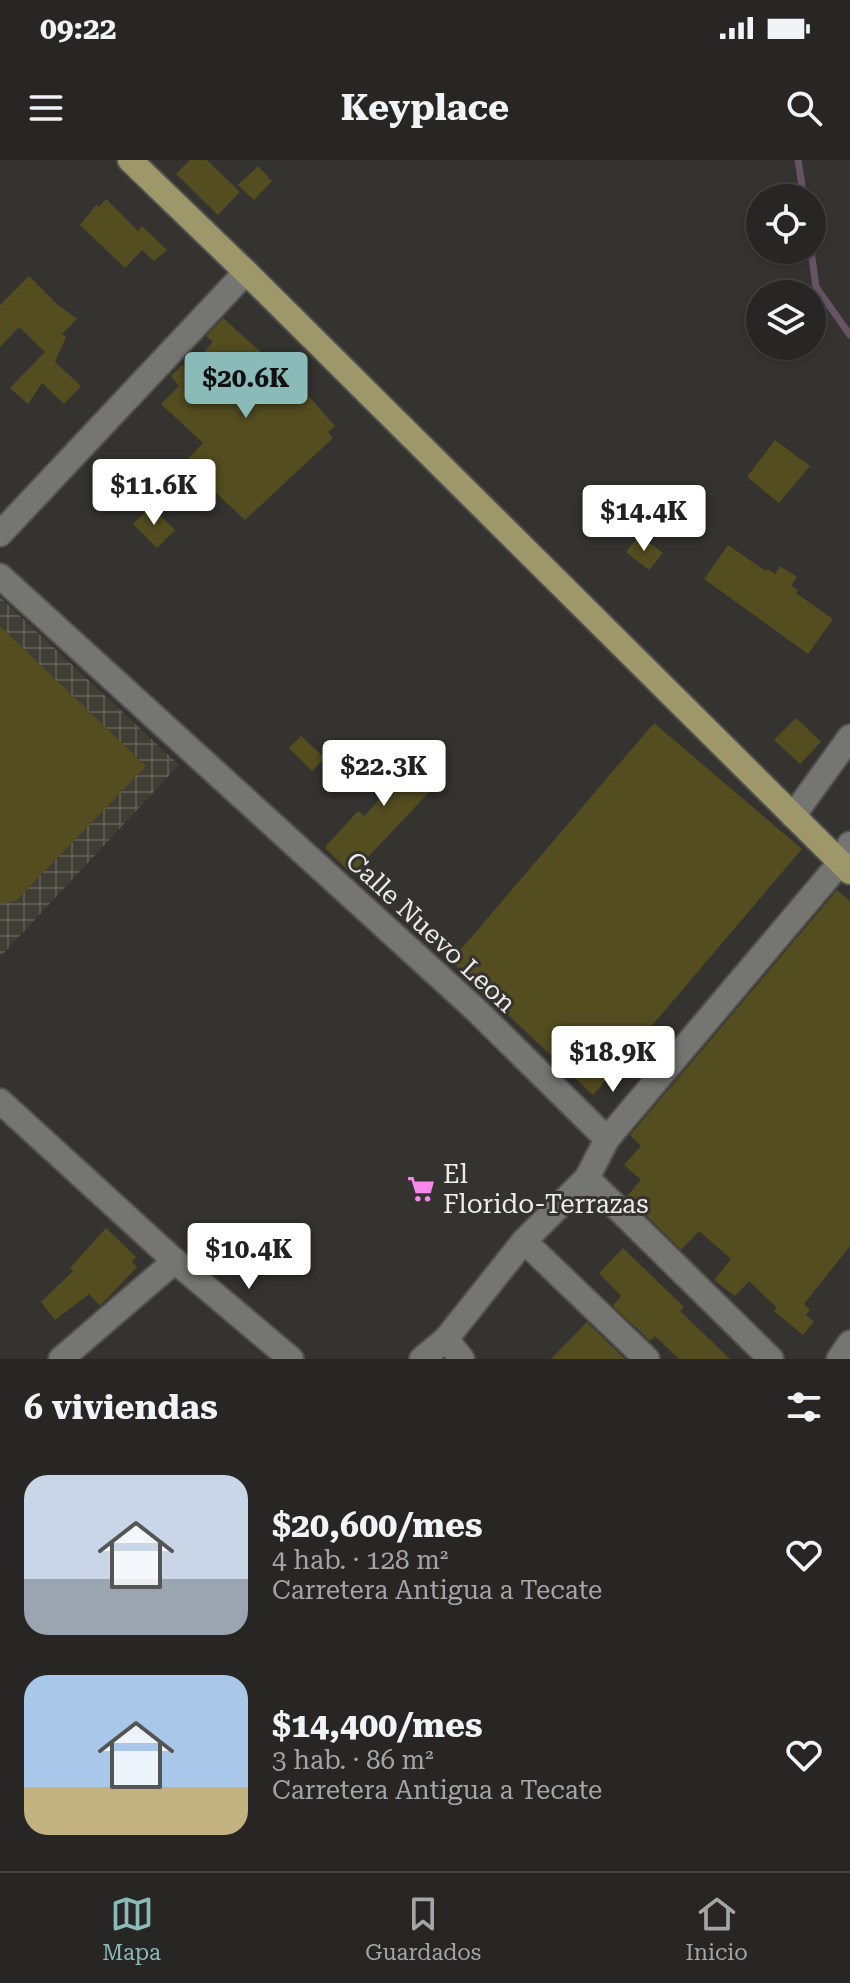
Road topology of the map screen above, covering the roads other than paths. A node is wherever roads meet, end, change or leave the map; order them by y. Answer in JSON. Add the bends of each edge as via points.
{"nodes":[{"id":1,"x":130,"y":160,"type":"edge"},
{"id":2,"x":246,"y":272,"type":"junction"},
{"id":3,"x":0,"y":534,"type":"edge"},
{"id":4,"x":0,"y":576,"type":"edge"},
{"id":5,"x":850,"y":737,"type":"edge"},
{"id":6,"x":793,"y":816,"type":"junction"},
{"id":7,"x":847,"y":860,"type":"edge"},
{"id":8,"x":0,"y":1101,"type":"edge"},
{"id":9,"x":607,"y":1139,"type":"junction"},
{"id":10,"x":587,"y":1178,"type":"junction"},
{"id":11,"x":524,"y":1241,"type":"junction"},
{"id":12,"x":175,"y":1261,"type":"junction"},
{"id":13,"x":446,"y":1339,"type":"junction"},
{"id":14,"x":850,"y":1343,"type":"edge"},
{"id":15,"x":61,"y":1359,"type":"edge"},
{"id":16,"x":291,"y":1359,"type":"edge"},
{"id":17,"x":422,"y":1359,"type":"edge"},
{"id":18,"x":462,"y":1359,"type":"edge"},
{"id":19,"x":647,"y":1359,"type":"edge"},
{"id":20,"x":771,"y":1359,"type":"edge"},
{"id":21,"x":839,"y":1359,"type":"edge"}],
"edges":[{"from":1,"to":2,"type":"main road"},
{"from":2,"to":3,"type":"street"},
{"from":2,"to":6,"type":"main road"},
{"from":4,"to":9,"type":"street","name":"Calle Nuevo Leon","via":[[474,1008]]},
{"from":5,"to":6,"type":"street"},
{"from":6,"to":7,"type":"main road"},
{"from":7,"to":9,"type":"street"},
{"from":8,"to":12,"type":"street"},
{"from":9,"to":10,"type":"street"},
{"from":10,"to":11,"type":"street"},
{"from":10,"to":20,"type":"street"},
{"from":11,"to":13,"type":"street"},
{"from":11,"to":19,"type":"street"},
{"from":12,"to":15,"type":"street"},
{"from":12,"to":16,"type":"street"},
{"from":13,"to":17,"type":"street"},
{"from":13,"to":18,"type":"street"},
{"from":14,"to":21,"type":"street"}]}
